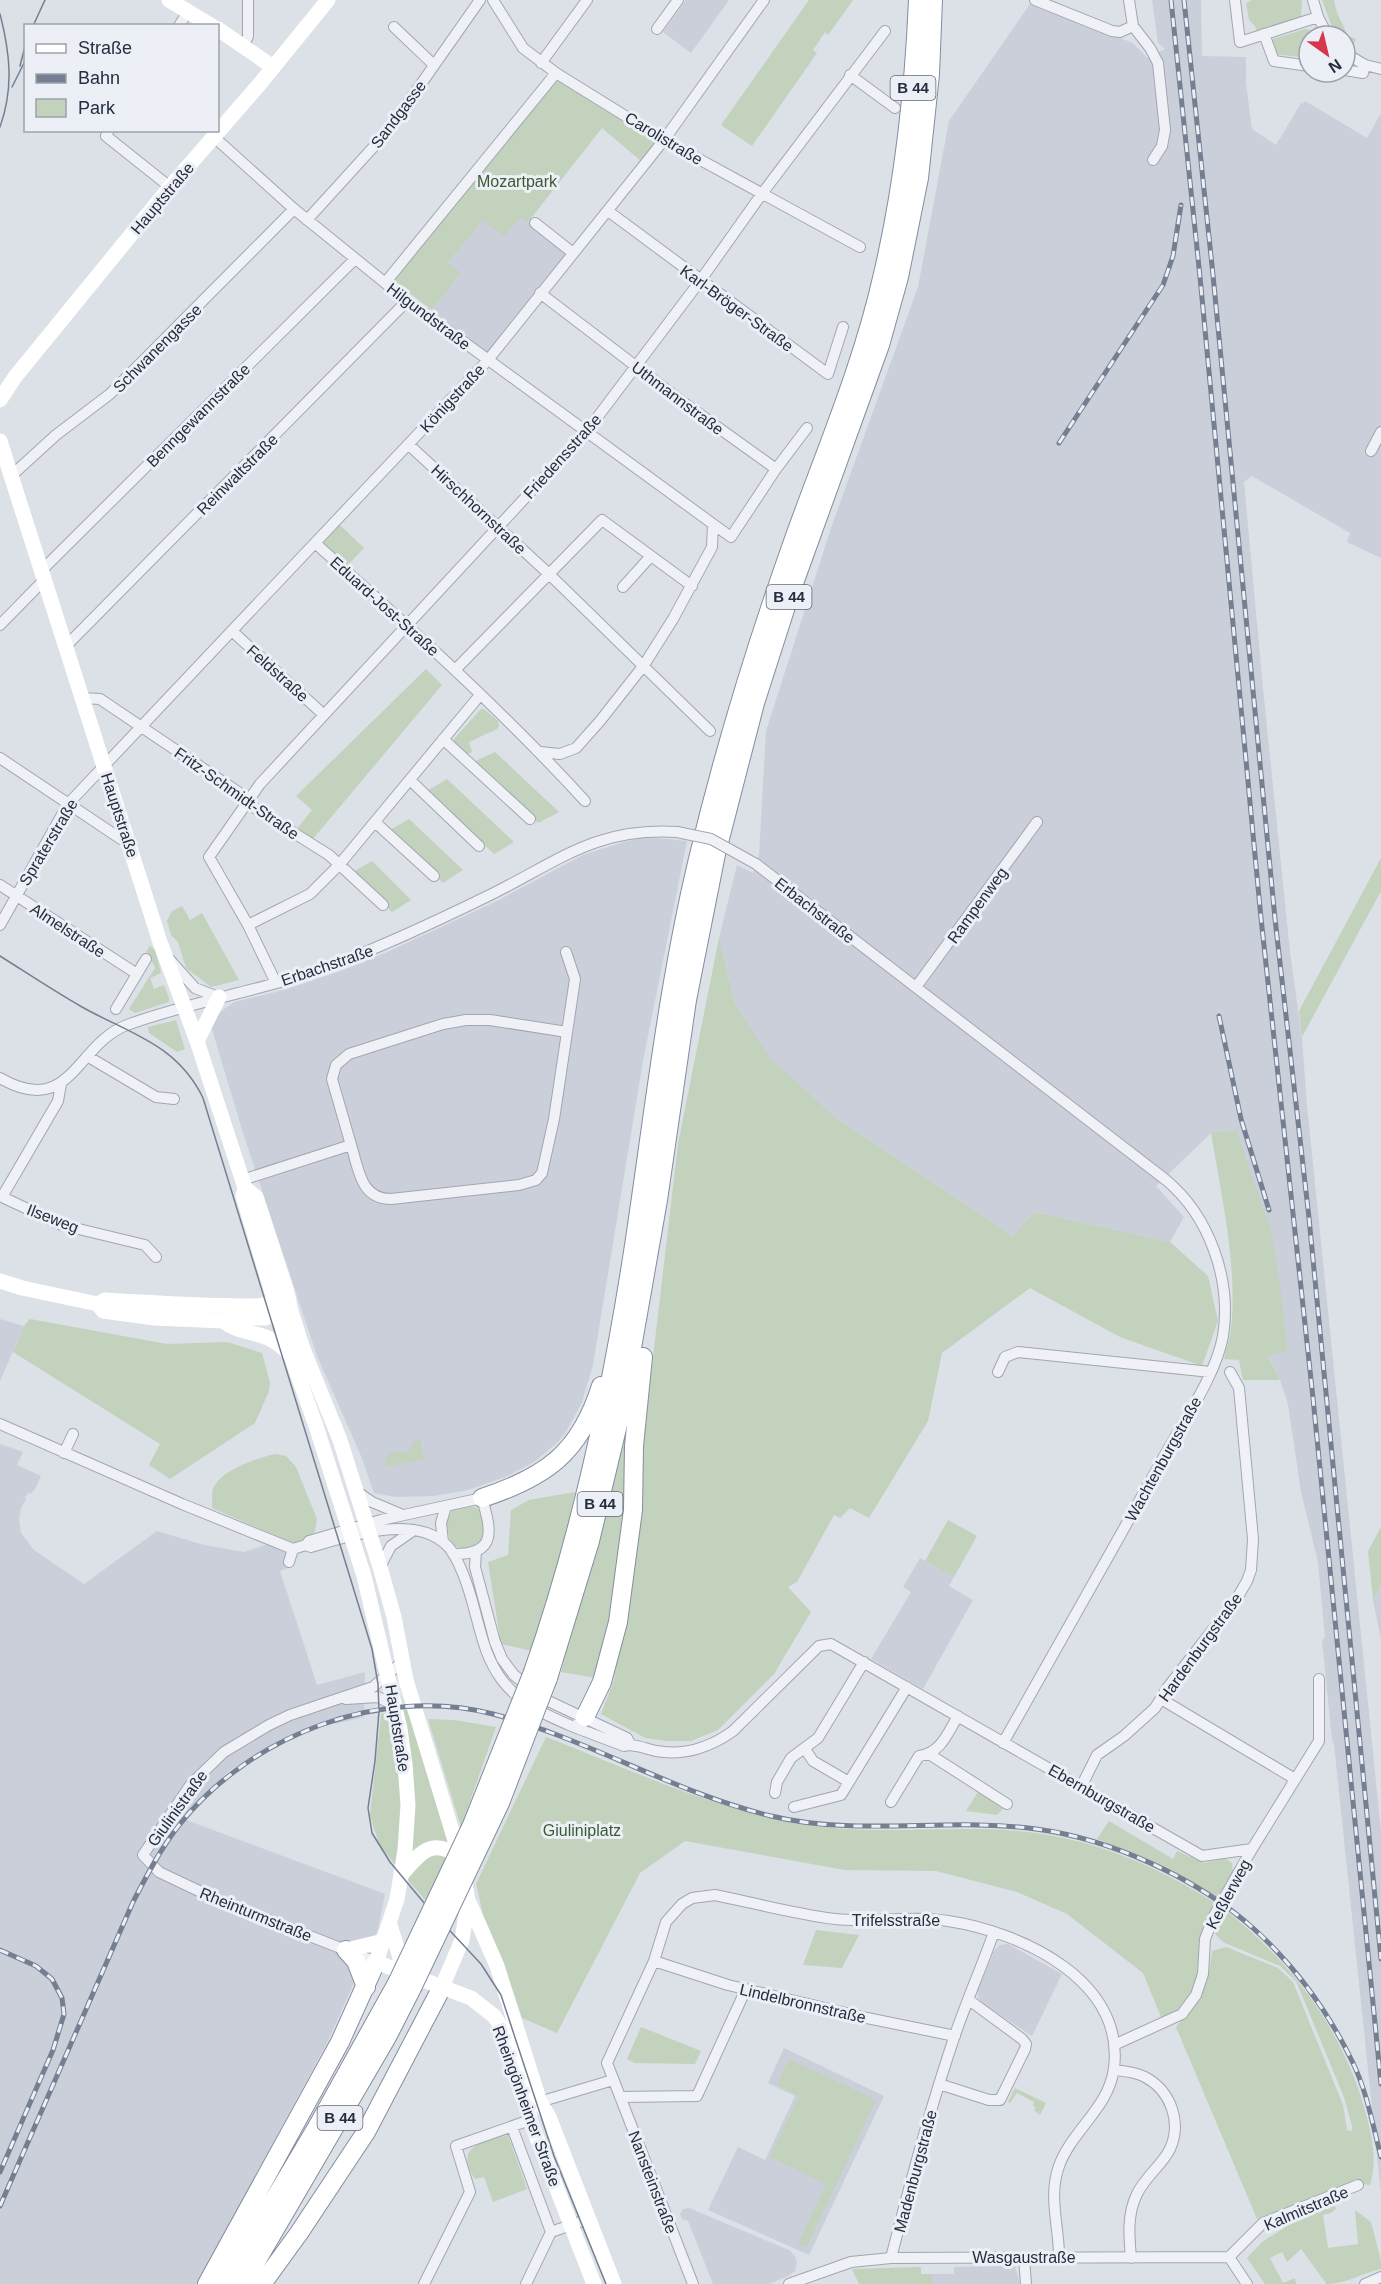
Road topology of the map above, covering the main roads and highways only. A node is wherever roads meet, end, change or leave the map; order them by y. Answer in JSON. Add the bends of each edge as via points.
{"nodes":[{"id":1,"x":169,"y":0,"type":"edge"},
{"id":2,"x":328,"y":0,"type":"edge"},
{"id":3,"x":918,"y":0,"type":"edge"},
{"id":4,"x":933,"y":0,"type":"edge"},
{"id":5,"x":209,"y":24,"type":"edge"},
{"id":6,"x":219,"y":30,"type":"edge"},
{"id":7,"x":273,"y":67,"type":"junction"},
{"id":8,"x":219,"y":129,"type":"edge"},
{"id":9,"x":216,"y":132,"type":"edge"},
{"id":10,"x":0,"y":400,"type":"edge"},
{"id":11,"x":0,"y":441,"type":"edge"},
{"id":12,"x":219,"y":997,"type":"road end"},
{"id":13,"x":197,"y":1041,"type":"junction"},
{"id":14,"x":244,"y":1184,"type":"junction"},
{"id":15,"x":0,"y":1281,"type":"edge"},
{"id":16,"x":98,"y":1304,"type":"junction"},
{"id":17,"x":282,"y":1309,"type":"junction"},
{"id":18,"x":223,"y":1321,"type":"junction"},
{"id":19,"x":637,"y":1326,"type":"junction"},
{"id":20,"x":619,"y":1333,"type":"junction"},
{"id":21,"x":291,"y":1356,"type":"junction"},
{"id":22,"x":482,"y":1498,"type":"road end"},
{"id":23,"x":540,"y":1675,"type":"junction"},
{"id":24,"x":580,"y":1722,"type":"road end"},
{"id":25,"x":460,"y":1857,"type":"junction"},
{"id":26,"x":401,"y":1876,"type":"junction"},
{"id":27,"x":468,"y":1900,"type":"junction"},
{"id":28,"x":390,"y":1924,"type":"junction"},
{"id":29,"x":384,"y":1941,"type":"junction"},
{"id":30,"x":346,"y":1950,"type":"joint"},
{"id":31,"x":376,"y":1962,"type":"junction"},
{"id":32,"x":404,"y":1981,"type":"junction"},
{"id":33,"x":366,"y":1987,"type":"junction"},
{"id":34,"x":442,"y":1987,"type":"junction"},
{"id":35,"x":533,"y":2109,"type":"junction"},
{"id":36,"x":207,"y":2284,"type":"edge"},
{"id":37,"x":224,"y":2284,"type":"edge"},
{"id":38,"x":243,"y":2284,"type":"edge"},
{"id":39,"x":262,"y":2284,"type":"edge"},
{"id":40,"x":594,"y":2284,"type":"edge"},
{"id":41,"x":614,"y":2284,"type":"edge"}],
"edges":[{"from":1,"to":5,"type":"main road"},
{"from":2,"to":7,"type":"main road","name":"Hauptstraße"},
{"from":3,"to":20,"type":"highway","number":"B 44","via":[[915,74],[903,175],[883,276],[864,344],[740,700],[692,882]]},
{"from":4,"to":19,"type":"highway","number":"B 44","via":[[919,178],[899,277],[880,345],[762,682],[716,854],[687,1000]]},
{"from":6,"to":7,"type":"main road"},
{"from":7,"to":8,"type":"main road","name":"Hauptstraße"},
{"from":9,"to":10,"type":"main road","name":"Hauptstraße"},
{"from":11,"to":13,"type":"main road","name":"Hauptstraße","via":[[166,957]]},
{"from":12,"to":13,"type":"main road"},
{"from":13,"to":14,"type":"main road","name":"Hauptstraße"},
{"from":14,"to":17,"type":"main road","name":"Hauptstraße","via":[[243,1196]]},
{"from":14,"to":17,"type":"main road","name":"Hauptstraße","via":[[256,1197],[287,1292]]},
{"from":15,"to":16,"type":"main road"},
{"from":16,"to":17,"type":"main road","via":[[105,1300]]},
{"from":16,"to":18,"type":"main road","via":[[103,1311]]},
{"from":17,"to":18,"type":"main road","via":[[258,1318],[229,1317]]},
{"from":17,"to":21,"type":"main road","name":"Hauptstraße"},
{"from":17,"to":25,"type":"main road","name":"Hauptstraße","via":[[340,1440],[380,1567],[402,1662]]},
{"from":18,"to":21,"type":"main road","via":[[277,1341]]},
{"from":19,"to":23,"type":"highway","number":"B 44","via":[[603,1494],[573,1600]]},
{"from":19,"to":24,"type":"highway","via":[[645,1341],[634,1446],[633,1510],[618,1622],[602,1682]]},
{"from":20,"to":22,"type":"highway","via":[[588,1418],[572,1443],[530,1480]]},
{"from":20,"to":23,"type":"highway","number":"B 44","via":[[586,1494]]},
{"from":21,"to":26,"type":"main road","name":"Hauptstraße","via":[[371,1600],[395,1706],[408,1805]]},
{"from":23,"to":32,"type":"highway","number":"B 44","bridge":true,"via":[[500,1803]]},
{"from":25,"to":26,"type":"main road","via":[[438,1846],[426,1849]]},
{"from":25,"to":27,"type":"main road"},
{"from":26,"to":28,"type":"main road","name":"Hauptstraße"},
{"from":27,"to":34,"type":"main road","via":[[462,1940]]},
{"from":27,"to":35,"type":"main road","name":"Rheingönheimer Straße","via":[[507,1995]]},
{"from":28,"to":29,"type":"main road","name":"Hauptstraße"},
{"from":28,"to":32,"type":"main road"},
{"from":29,"to":30,"type":"main road"},
{"from":29,"to":31,"type":"main road","name":"Hauptstraße"},
{"from":30,"to":33,"type":"highway","via":[[356,1961]]},
{"from":31,"to":32,"type":"main road","name":"Rheingönheimer Straße"},
{"from":31,"to":33,"type":"highway"},
{"from":32,"to":34,"type":"main road","name":"Rheingönheimer Straße"},
{"from":32,"to":37,"type":"highway","number":"B 44"},
{"from":32,"to":38,"type":"highway","number":"B 44","via":[[381,2047]]},
{"from":33,"to":36,"type":"highway","via":[[301,2116]]},
{"from":34,"to":35,"type":"main road","name":"Rheingönheimer Straße","via":[[471,1998],[494,2016],[504,2031]]},
{"from":34,"to":39,"type":"highway","via":[[366,2132]]},
{"from":35,"to":40,"type":"main road","name":"Rheingönheimer Straße"},
{"from":35,"to":41,"type":"main road","name":"Rheingönheimer Straße","via":[[549,2117]]}]}
